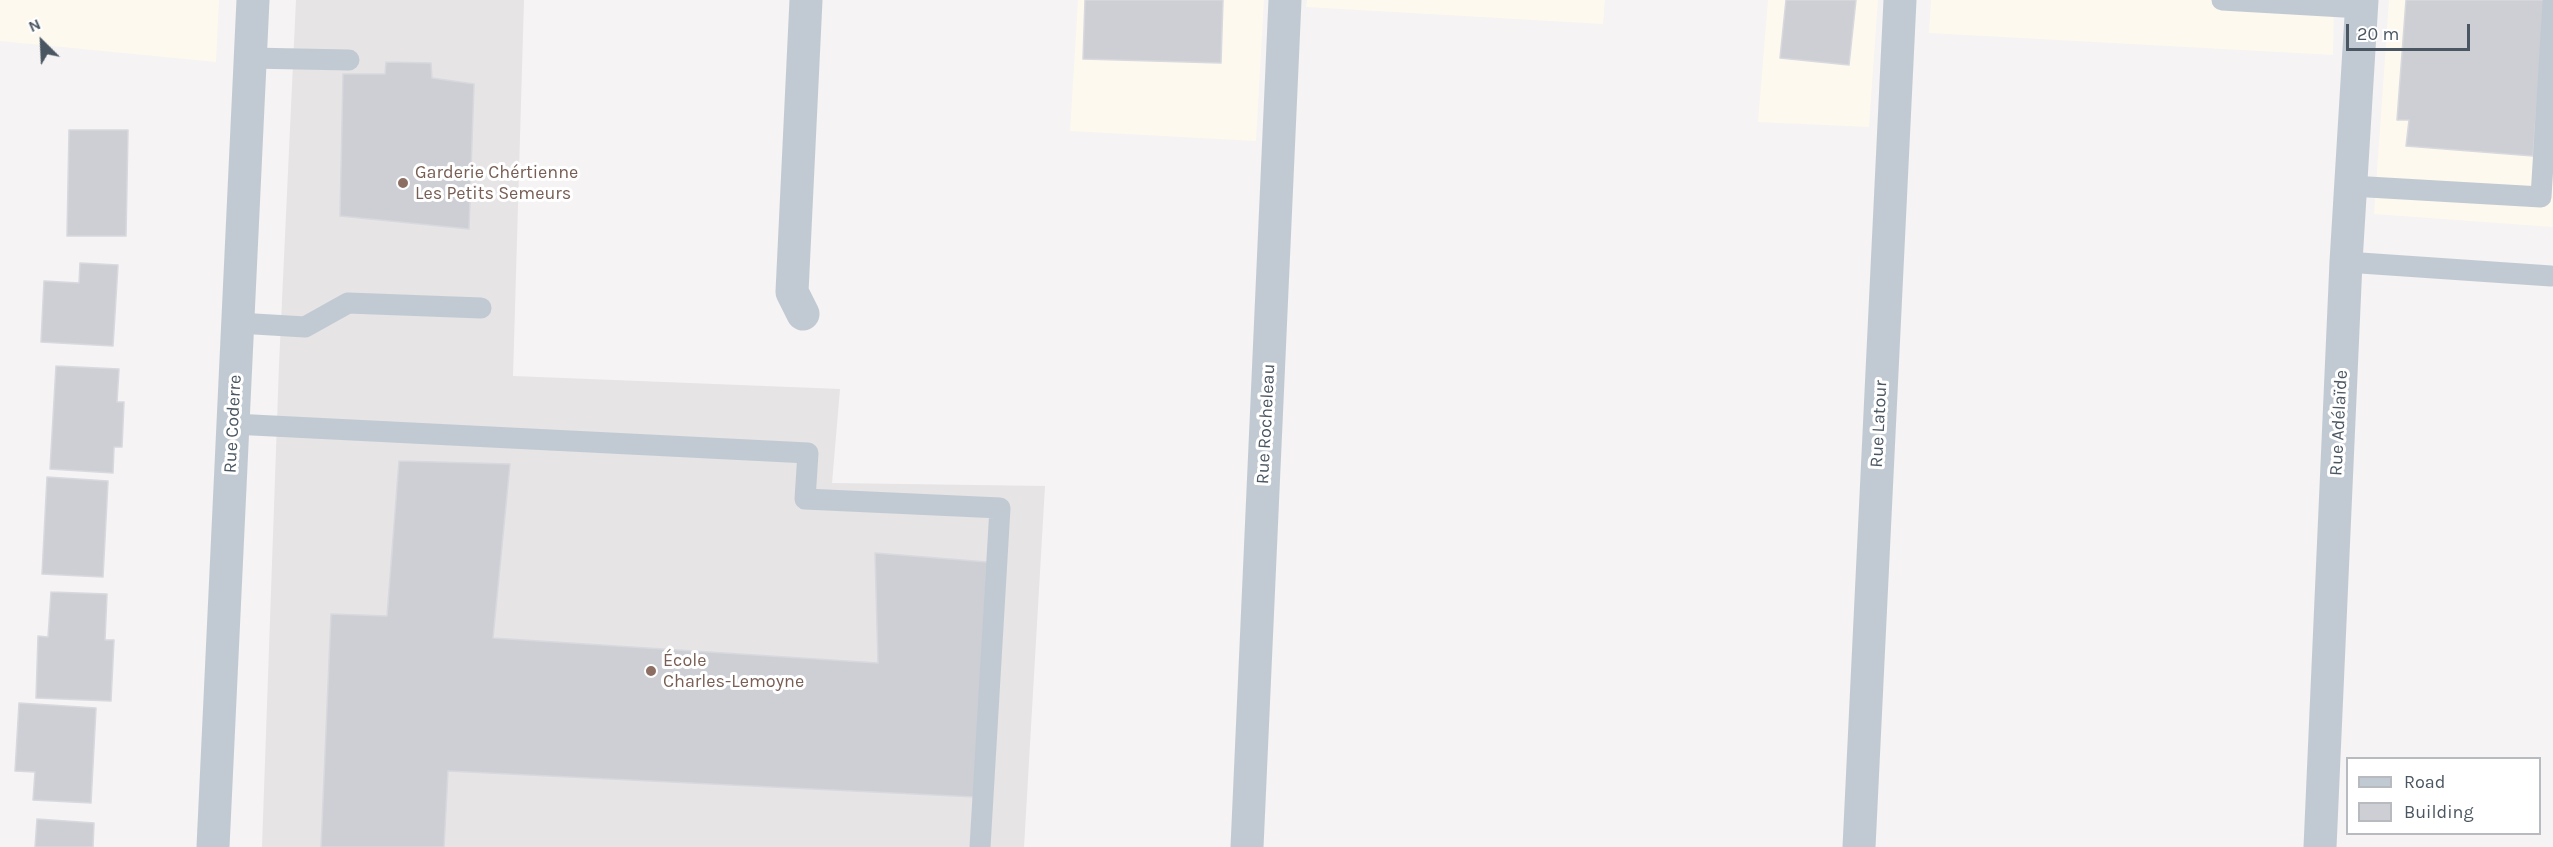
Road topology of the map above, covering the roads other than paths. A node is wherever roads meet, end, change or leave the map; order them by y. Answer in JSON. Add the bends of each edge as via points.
{"nodes":[{"id":1,"x":253,"y":0,"type":"edge"},
{"id":2,"x":806,"y":0,"type":"edge"},
{"id":3,"x":1285,"y":0,"type":"edge"},
{"id":4,"x":1900,"y":0,"type":"edge"},
{"id":5,"x":2222,"y":0,"type":"edge"},
{"id":6,"x":2553,"y":2,"type":"edge"},
{"id":7,"x":2361,"y":4,"type":"edge"},
{"id":8,"x":250,"y":58,"type":"junction"},
{"id":9,"x":349,"y":60,"type":"dead end"},
{"id":10,"x":2351,"y":186,"type":"junction"},
{"id":11,"x":2346,"y":262,"type":"junction"},
{"id":12,"x":2551,"y":276,"type":"dead end"},
{"id":13,"x":481,"y":308,"type":"dead end"},
{"id":14,"x":803,"y":314,"type":"dead end"},
{"id":15,"x":238,"y":323,"type":"junction"},
{"id":16,"x":233,"y":424,"type":"junction"},
{"id":17,"x":213,"y":847,"type":"edge"},
{"id":18,"x":980,"y":847,"type":"edge"},
{"id":19,"x":1247,"y":847,"type":"edge"},
{"id":20,"x":1859,"y":847,"type":"edge"},
{"id":21,"x":2320,"y":847,"type":"edge"}],
"edges":[{"from":1,"to":8,"type":"street","name":"Rue Coderre"},
{"from":2,"to":14,"type":"street","via":[[792,292]]},
{"from":3,"to":19,"type":"street","name":"Rue Rocheleau"},
{"from":4,"to":20,"type":"street","name":"Rue Latour"},
{"from":5,"to":7,"type":"lane"},
{"from":6,"to":10,"type":"lane","via":[[2541,197]]},
{"from":7,"to":10,"type":"street","name":"Rue Adélaïde"},
{"from":8,"to":9,"type":"lane"},
{"from":8,"to":15,"type":"street","name":"Rue Coderre"},
{"from":10,"to":11,"type":"street","name":"Rue Adélaïde"},
{"from":11,"to":12,"type":"lane"},
{"from":11,"to":21,"type":"street","name":"Rue Adélaïde"},
{"from":13,"to":15,"type":"lane","via":[[348,303],[305,327]]},
{"from":15,"to":16,"type":"street","name":"Rue Coderre"},
{"from":16,"to":17,"type":"street","name":"Rue Coderre"},
{"from":16,"to":18,"type":"lane","via":[[808,453],[805,499],[1000,508]]}]}
